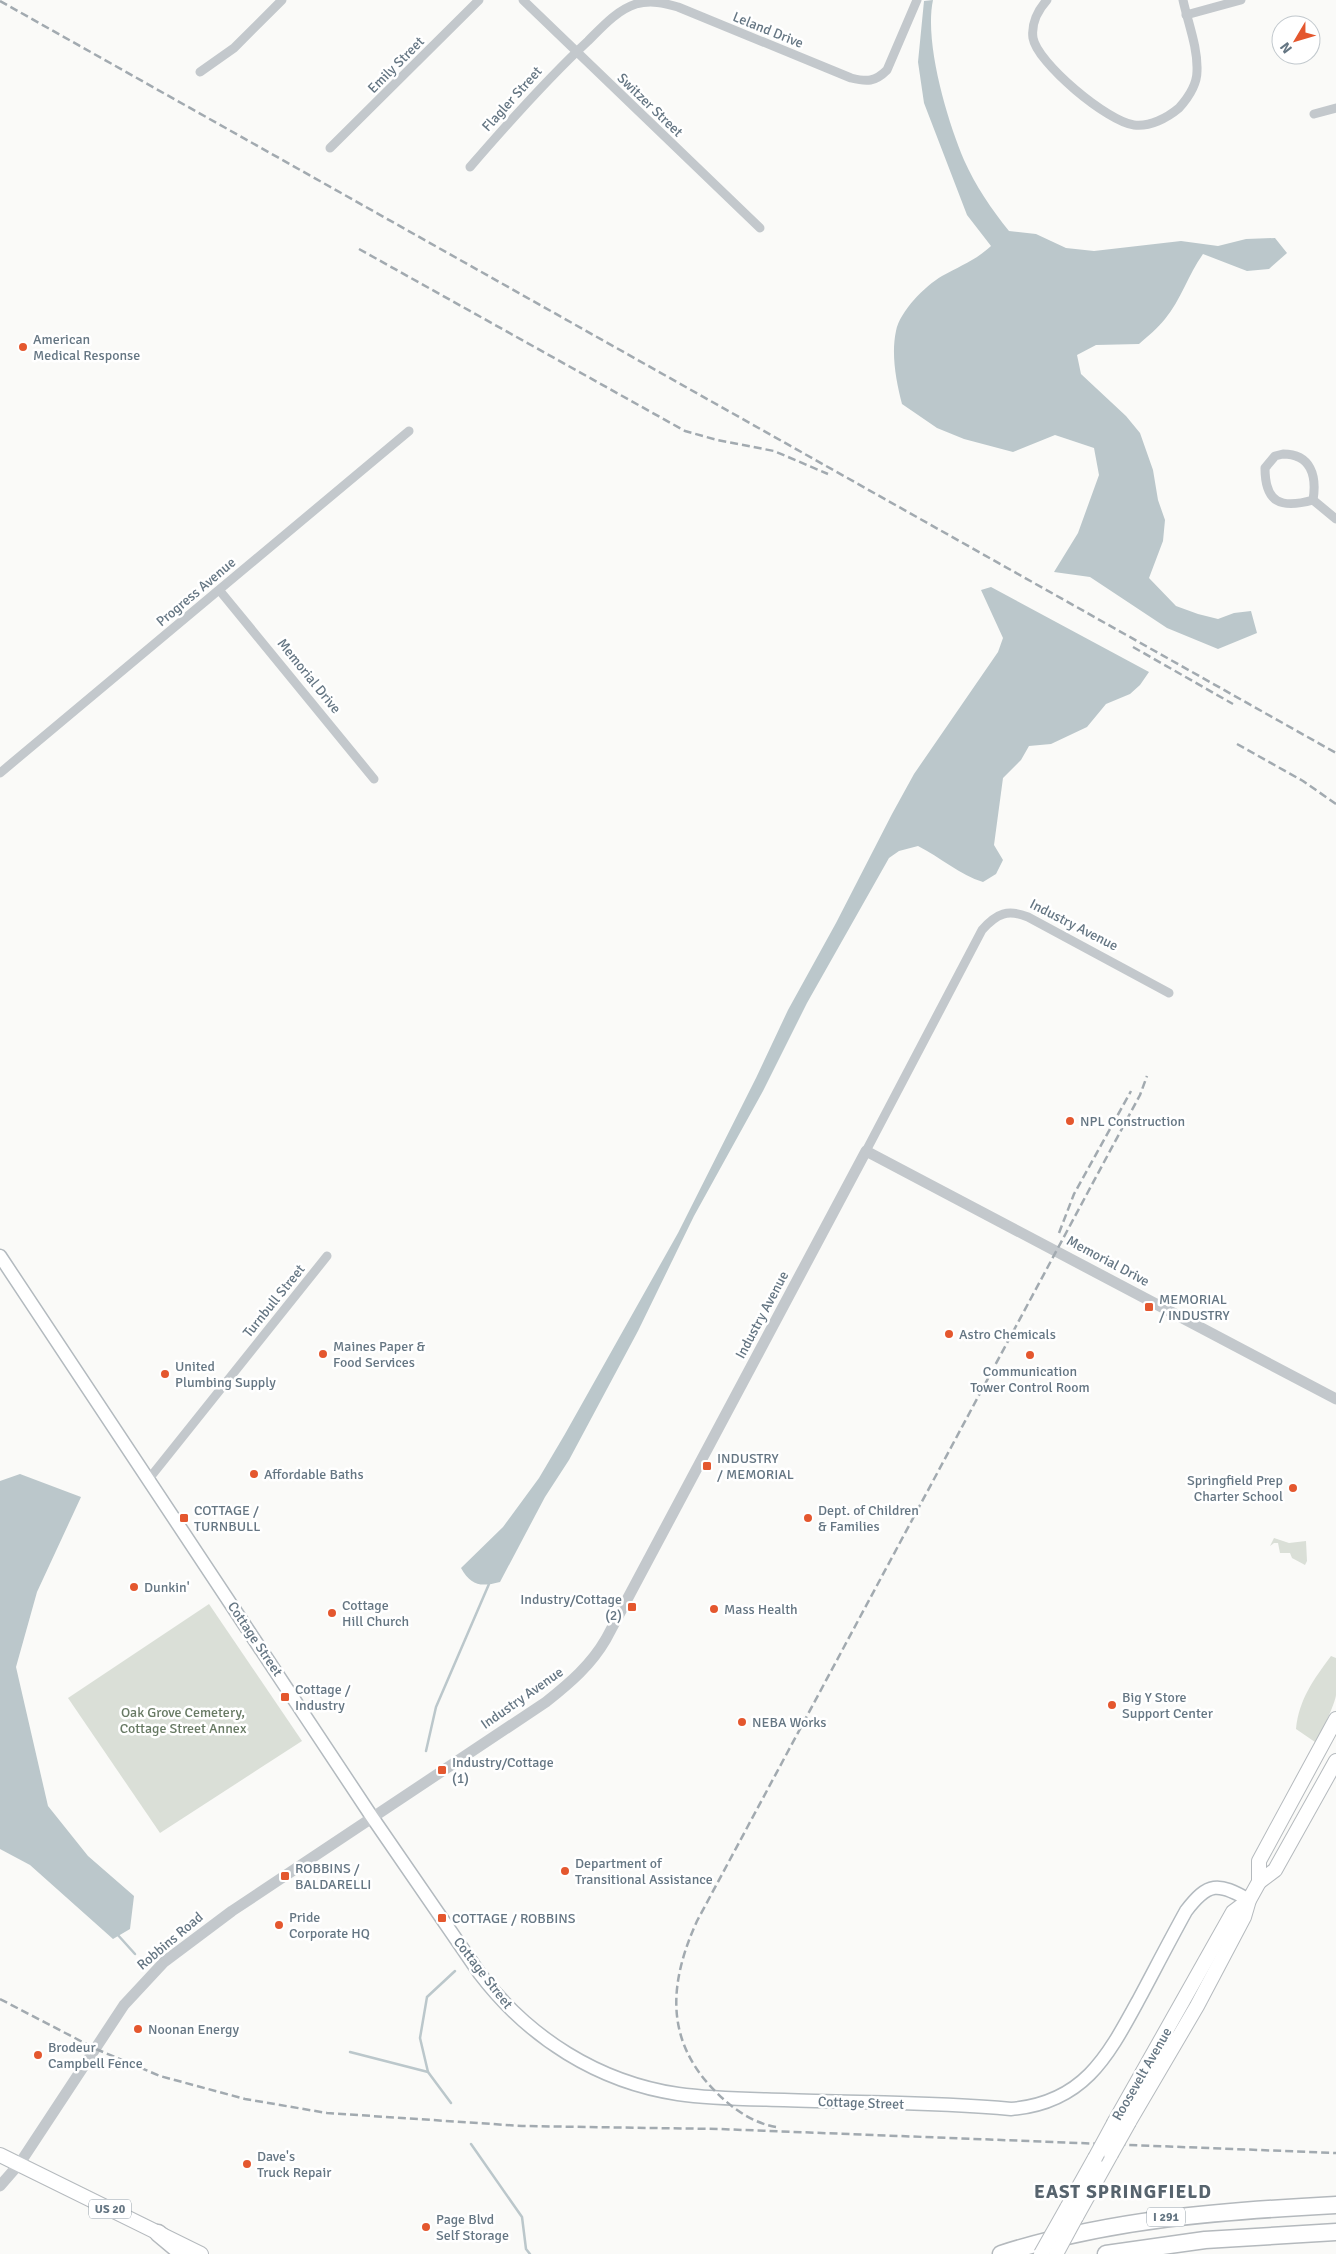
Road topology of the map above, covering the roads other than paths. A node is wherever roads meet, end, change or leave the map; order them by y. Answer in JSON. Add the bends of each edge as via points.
{"nodes":[{"id":1,"x":282,"y":0,"type":"edge"},
{"id":2,"x":479,"y":0,"type":"edge"},
{"id":3,"x":523,"y":0,"type":"edge"},
{"id":4,"x":917,"y":0,"type":"edge"},
{"id":5,"x":1047,"y":0,"type":"edge"},
{"id":6,"x":1183,"y":0,"type":"edge"},
{"id":7,"x":1241,"y":0,"type":"edge"},
{"id":8,"x":1186,"y":15,"type":"junction"},
{"id":9,"x":575,"y":52,"type":"junction"},
{"id":10,"x":200,"y":72,"type":"dead end"},
{"id":11,"x":1336,"y":108,"type":"edge"},
{"id":12,"x":1314,"y":114,"type":"dead end"},
{"id":13,"x":330,"y":148,"type":"dead end"},
{"id":14,"x":470,"y":167,"type":"dead end"},
{"id":15,"x":760,"y":228,"type":"dead end"},
{"id":16,"x":408,"y":431,"type":"dead end"},
{"id":17,"x":1313,"y":500,"type":"junction"},
{"id":18,"x":1336,"y":519,"type":"edge"},
{"id":19,"x":220,"y":591,"type":"junction"},
{"id":20,"x":0,"y":773,"type":"edge"},
{"id":21,"x":374,"y":779,"type":"dead end"},
{"id":22,"x":1169,"y":993,"type":"dead end"},
{"id":23,"x":866,"y":1151,"type":"junction"},
{"id":24,"x":0,"y":1256,"type":"edge"},
{"id":25,"x":327,"y":1256,"type":"dead end"},
{"id":26,"x":1336,"y":1399,"type":"edge"},
{"id":27,"x":148,"y":1480,"type":"junction"},
{"id":28,"x":1336,"y":1719,"type":"edge"},
{"id":29,"x":1320,"y":1749,"type":"junction"},
{"id":30,"x":1336,"y":1760,"type":"edge"},
{"id":31,"x":372,"y":1817,"type":"junction"},
{"id":32,"x":1259,"y":1882,"type":"junction"},
{"id":33,"x":1249,"y":1900,"type":"junction"},
{"id":34,"x":0,"y":2155,"type":"edge"},
{"id":35,"x":20,"y":2163,"type":"junction"},
{"id":36,"x":0,"y":2186,"type":"edge"},
{"id":37,"x":1336,"y":2205,"type":"edge"},
{"id":38,"x":1071,"y":2212,"type":"junction"},
{"id":39,"x":1336,"y":2232,"type":"edge"},
{"id":40,"x":158,"y":2233,"type":"junction"},
{"id":41,"x":183,"y":2254,"type":"edge"},
{"id":42,"x":201,"y":2254,"type":"edge"},
{"id":43,"x":1000,"y":2254,"type":"edge"},
{"id":44,"x":1041,"y":2254,"type":"edge"},
{"id":45,"x":1056,"y":2254,"type":"edge"},
{"id":46,"x":1106,"y":2254,"type":"edge"}],
"edges":[{"from":1,"to":10,"type":"street","via":[[234,48]]},
{"from":2,"to":13,"type":"street","name":"Emily Street"},
{"from":3,"to":9,"type":"street","name":"Switzer Street"},
{"from":4,"to":9,"type":"street","name":"Leland Drive","via":[[887,70],[868,82],[851,78],[678,7],[654,2],[635,4],[621,11]]},
{"from":5,"to":8,"type":"street","via":[[1035,19],[1032,36],[1045,62],[1098,108],[1135,126],[1166,117],[1191,92],[1197,75],[1196,56]]},
{"from":6,"to":8,"type":"street"},
{"from":7,"to":8,"type":"street"},
{"from":9,"to":14,"type":"street","name":"Flagler Street","via":[[518,110]]},
{"from":9,"to":15,"type":"street","name":"Switzer Street"},
{"from":11,"to":12,"type":"street"},
{"from":16,"to":19,"type":"street","name":"Progress Avenue"},
{"from":17,"to":17,"type":"street","via":[[1285,504],[1270,496],[1265,485],[1268,462],[1283,454],[1294,454],[1305,460],[1313,473]]},
{"from":17,"to":18,"type":"street"},
{"from":19,"to":20,"type":"street","name":"Progress Avenue"},
{"from":19,"to":21,"type":"street","name":"Memorial Drive"},
{"from":22,"to":23,"type":"street","name":"Industry Avenue","via":[[1028,917],[1014,912],[999,916],[982,930]]},
{"from":23,"to":26,"type":"street","name":"Memorial Drive"},
{"from":23,"to":31,"type":"street","name":"Industry Avenue","via":[[602,1645],[573,1681],[546,1702]]},
{"from":24,"to":27,"type":"main road","name":"Cottage Street"},
{"from":25,"to":27,"type":"street","name":"Turnbull Street"},
{"from":27,"to":31,"type":"main road","name":"Cottage Street"},
{"from":28,"to":29,"type":"main road","name":"Roosevelt Avenue"},
{"from":29,"to":30,"type":"main road"},
{"from":29,"to":32,"type":"main road","name":"Roosevelt Avenue","via":[[1259,1861]]},
{"from":30,"to":32,"type":"main road","name":"Roosevelt Avenue","via":[[1275,1870]]},
{"from":31,"to":33,"type":"main road","name":"Cottage Street","via":[[480,1974],[519,2019],[545,2040],[599,2071],[655,2090],[710,2097],[1011,2109],[1051,2100],[1076,2086],[1103,2062],[1198,1894],[1211,1887],[1220,1887]]},
{"from":31,"to":35,"type":"street","name":"Robbins Road","via":[[203,1931],[150,1976],[124,2005]]},
{"from":32,"to":33,"type":"main road","name":"Roosevelt Avenue"},
{"from":33,"to":38,"type":"main road","name":"Roosevelt Avenue","bridge":true,"via":[[1244,1917],[1197,2006],[1111,2154]]},
{"from":33,"to":38,"type":"main road","name":"Roosevelt Avenue","bridge":true,"via":[[1233,1912],[1094,2158]]},
{"from":34,"to":35,"type":"main road","number":"US 20"},
{"from":35,"to":36,"type":"street","name":"Robbins Road"},
{"from":35,"to":40,"type":"main road","number":"US 20"},
{"from":37,"to":43,"type":"highway","number":"I 291","via":[[1157,2218],[1076,2232]]},
{"from":38,"to":44,"type":"main road","name":"Roosevelt Avenue","bridge":true},
{"from":38,"to":45,"type":"main road","name":"Roosevelt Avenue","bridge":true},
{"from":39,"to":46,"type":"highway","number":"I 291","via":[[1205,2240]]},
{"from":40,"to":41,"type":"highway"},
{"from":40,"to":42,"type":"main road","number":"US 20"}]}
